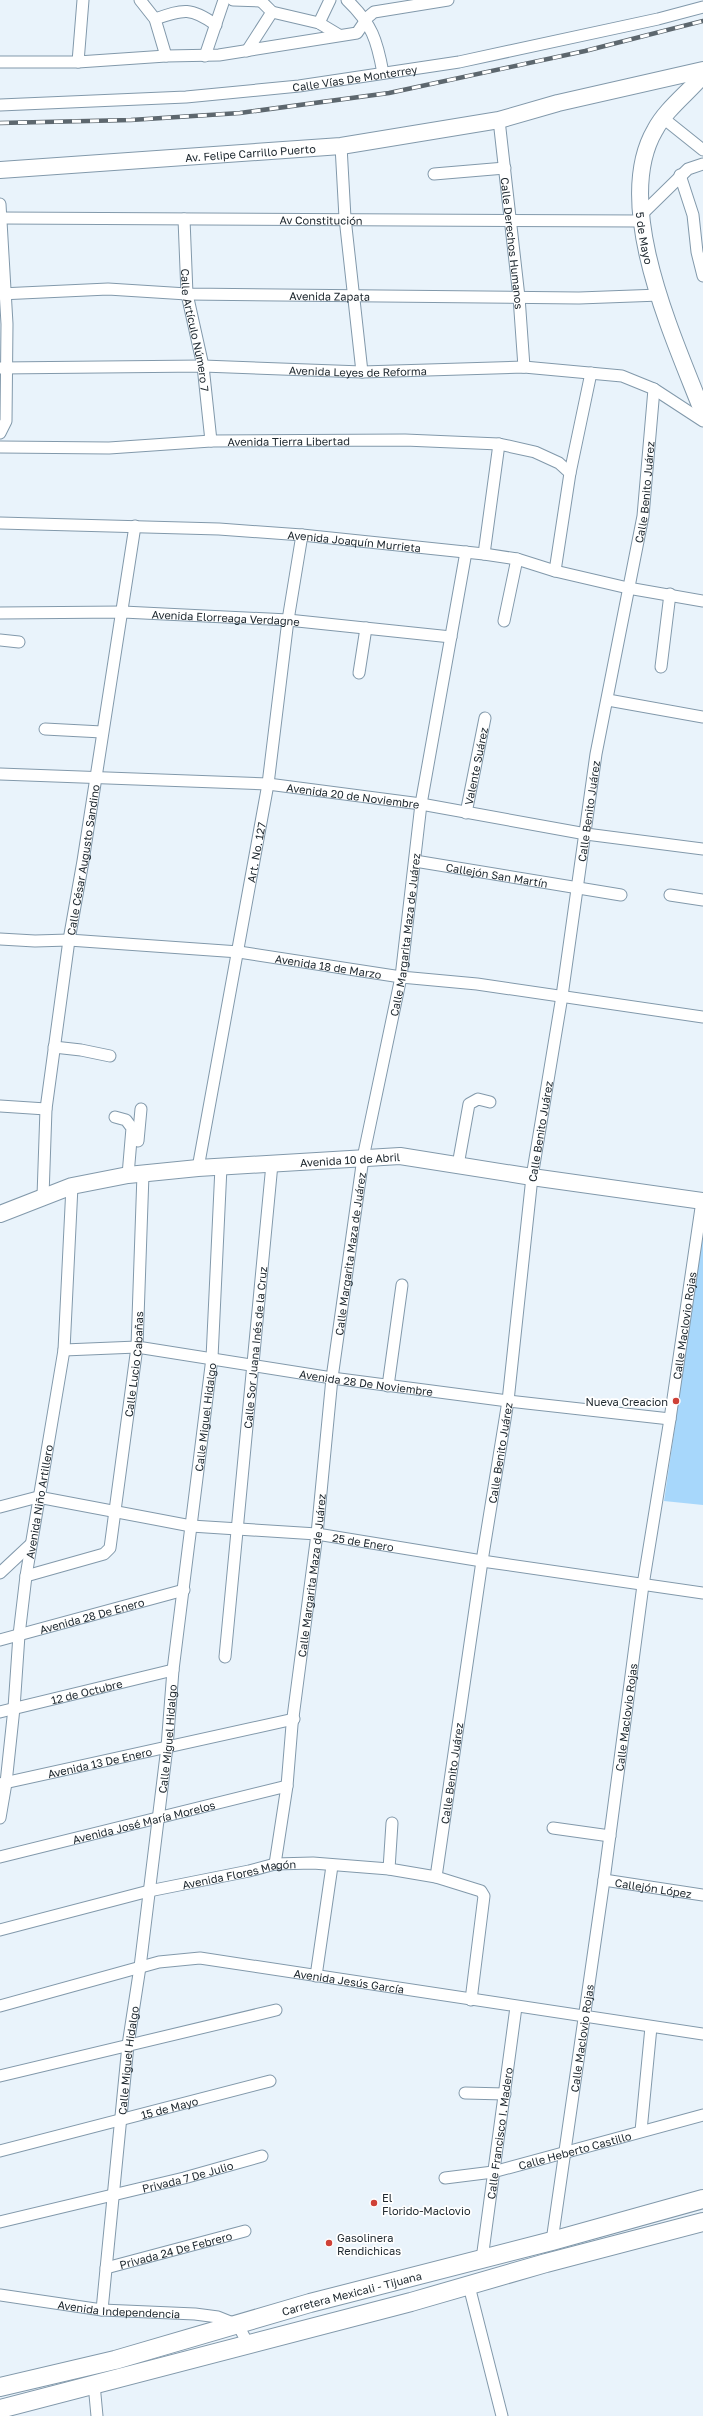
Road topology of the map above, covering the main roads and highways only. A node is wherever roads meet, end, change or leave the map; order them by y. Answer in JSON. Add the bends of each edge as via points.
{"nodes":[{"id":1,"x":703,"y":2199,"type":"edge"},
{"id":2,"x":703,"y":2222,"type":"edge"},
{"id":3,"x":0,"y":2387,"type":"edge"},
{"id":4,"x":0,"y":2408,"type":"edge"}],
"edges":[{"from":1,"to":3,"type":"main road","name":"Carretera Mexicali - Tijuana","via":[[552,2242],[310,2303],[115,2360]]},
{"from":2,"to":4,"type":"main road","via":[[469,2286]]}]}
